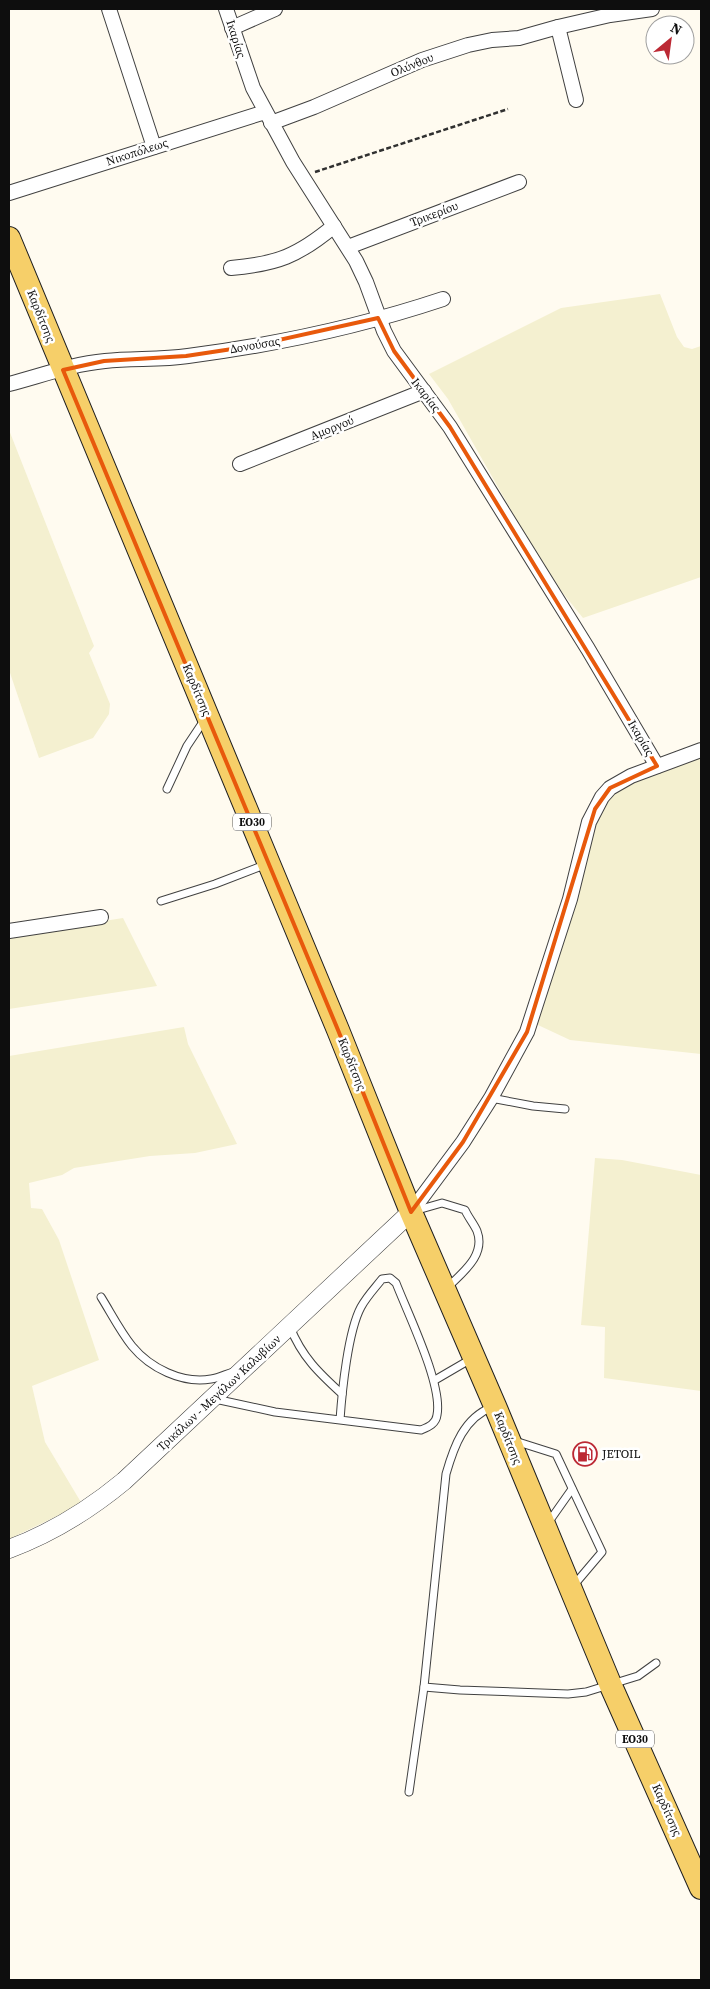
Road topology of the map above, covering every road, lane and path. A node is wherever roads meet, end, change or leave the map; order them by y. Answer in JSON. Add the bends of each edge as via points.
{"nodes":[{"id":1,"x":109,"y":9,"type":"edge"},
{"id":2,"x":226,"y":9,"type":"edge"},
{"id":3,"x":275,"y":9,"type":"edge"},
{"id":4,"x":652,"y":9,"type":"edge"},
{"id":5,"x":558,"y":26,"type":"junction"},
{"id":6,"x":232,"y":28,"type":"junction"},
{"id":7,"x":576,"y":100,"type":"dead end"},
{"id":8,"x":508,"y":109,"type":"dead end"},
{"id":9,"x":268,"y":117,"type":"junction"},
{"id":10,"x":154,"y":147,"type":"junction"},
{"id":11,"x":302,"y":177,"type":"junction"},
{"id":12,"x":519,"y":182,"type":"dead end"},
{"id":13,"x":9,"y":193,"type":"edge"},
{"id":14,"x":334,"y":226,"type":"junction"},
{"id":15,"x":9,"y":238,"type":"edge"},
{"id":16,"x":348,"y":247,"type":"junction"},
{"id":17,"x":231,"y":268,"type":"dead end"},
{"id":18,"x":443,"y":299,"type":"dead end"},
{"id":19,"x":378,"y":318,"type":"junction"},
{"id":20,"x":63,"y":370,"type":"junction"},
{"id":21,"x":9,"y":384,"type":"edge"},
{"id":22,"x":424,"y":391,"type":"junction"},
{"id":23,"x":240,"y":464,"type":"dead end"},
{"id":24,"x":208,"y":715,"type":"junction"},
{"id":25,"x":701,"y":750,"type":"edge"},
{"id":26,"x":657,"y":766,"type":"junction"},
{"id":27,"x":167,"y":789,"type":"dead end"},
{"id":28,"x":269,"y":863,"type":"junction"},
{"id":29,"x":161,"y":901,"type":"dead end"},
{"id":30,"x":100,"y":917,"type":"dead end"},
{"id":31,"x":9,"y":931,"type":"edge"},
{"id":32,"x":491,"y":1098,"type":"junction"},
{"id":33,"x":565,"y":1109,"type":"dead end"},
{"id":34,"x":411,"y":1212,"type":"junction"},
{"id":35,"x":444,"y":1291,"type":"junction"},
{"id":36,"x":101,"y":1297,"type":"dead end"},
{"id":37,"x":290,"y":1327,"type":"junction"},
{"id":38,"x":474,"y":1357,"type":"junction"},
{"id":39,"x":248,"y":1366,"type":"junction"},
{"id":40,"x":434,"y":1380,"type":"junction"},
{"id":41,"x":342,"y":1394,"type":"junction"},
{"id":42,"x":214,"y":1399,"type":"junction"},
{"id":43,"x":495,"y":1406,"type":"junction"},
{"id":44,"x":340,"y":1420,"type":"junction"},
{"id":45,"x":509,"y":1439,"type":"junction"},
{"id":46,"x":572,"y":1489,"type":"junction"},
{"id":47,"x":545,"y":1528,"type":"junction"},
{"id":48,"x":9,"y":1549,"type":"edge"},
{"id":49,"x":571,"y":1589,"type":"junction"},
{"id":50,"x":656,"y":1663,"type":"dead end"},
{"id":51,"x":424,"y":1686,"type":"junction"},
{"id":52,"x":611,"y":1686,"type":"junction"},
{"id":53,"x":409,"y":1792,"type":"dead end"},
{"id":54,"x":701,"y":1888,"type":"edge"}],
"edges":[{"from":1,"to":10,"type":"street"},
{"from":2,"to":6,"type":"street","name":"Ικαρίας"},
{"from":3,"to":6,"type":"street"},
{"from":4,"to":5,"type":"street","name":"Ολύνθου"},
{"from":5,"to":7,"type":"street"},
{"from":5,"to":9,"type":"street","name":"Ολύνθου","via":[[519,38],[468,45],[431,57],[314,107]]},
{"from":6,"to":9,"type":"street","name":"Ικαρίας","via":[[249,79]]},
{"from":8,"to":11,"type":"path"},
{"from":9,"to":10,"type":"street","name":"Νικοπόλεως"},
{"from":9,"to":11,"type":"street","name":"Ικαρίας"},
{"from":10,"to":13,"type":"street","name":"Νικοπόλεως"},
{"from":11,"to":14,"type":"street","name":"Ικαρίας"},
{"from":12,"to":16,"type":"street","name":"Τρικερίου"},
{"from":14,"to":16,"type":"street","name":"Ικαρίας"},
{"from":14,"to":17,"type":"street","via":[[293,255],[267,264]]},
{"from":15,"to":20,"type":"main road","name":"Καρδίτσης","number":"ΕΟ30"},
{"from":16,"to":19,"type":"street","name":"Ικαρίας","via":[[366,282]]},
{"from":18,"to":19,"type":"street","name":"Δονούσας"},
{"from":19,"to":20,"type":"street","name":"Δονούσας","via":[[252,346],[186,356],[104,361]]},
{"from":19,"to":22,"type":"street","name":"Ικαρίας","via":[[394,351]]},
{"from":20,"to":21,"type":"street","name":"Δονούσας"},
{"from":20,"to":24,"type":"main road","name":"Καρδίτσης","number":"ΕΟ30"},
{"from":22,"to":23,"type":"street","name":"Αμοργού"},
{"from":22,"to":26,"type":"street","name":"Ικαρίας","via":[[501,509]]},
{"from":24,"to":27,"type":"lane","via":[[187,746]]},
{"from":24,"to":28,"type":"main road","name":"Καρδίτσης","number":"ΕΟ30"},
{"from":25,"to":26,"type":"street"},
{"from":26,"to":32,"type":"street","via":[[610,788],[595,809],[538,1003],[527,1032]]},
{"from":28,"to":29,"type":"lane"},
{"from":28,"to":34,"type":"main road","name":"Καρδίτσης","number":"ΕΟ30"},
{"from":30,"to":31,"type":"street"},
{"from":32,"to":33,"type":"lane"},
{"from":32,"to":34,"type":"street"},
{"from":34,"to":35,"type":"main road","name":"Καρδίτσης","number":"ΕΟ30"},
{"from":34,"to":35,"type":"lane","via":[[442,1203],[465,1210],[477,1232],[478,1250],[470,1264]]},
{"from":34,"to":37,"type":"street","name":"Τρικάλων - Μεγάλων Καλυβίων"},
{"from":35,"to":38,"type":"main road","name":"Καρδίτσης","number":"ΕΟ30"},
{"from":36,"to":39,"type":"lane","via":[[132,1346],[150,1363],[175,1376],[211,1379]]},
{"from":37,"to":39,"type":"street","name":"Τρικάλων - Μεγάλων Καλυβίων"},
{"from":37,"to":41,"type":"lane","via":[[297,1344],[314,1368]]},
{"from":38,"to":40,"type":"lane"},
{"from":38,"to":43,"type":"main road","name":"Καρδίτσης","number":"ΕΟ30"},
{"from":39,"to":42,"type":"street","name":"Τρικάλων - Μεγάλων Καλυβίων"},
{"from":40,"to":41,"type":"lane","via":[[396,1283],[390,1278],[382,1279],[361,1307]]},
{"from":40,"to":44,"type":"lane","via":[[437,1416],[432,1425],[421,1430]]},
{"from":41,"to":44,"type":"lane"},
{"from":42,"to":44,"type":"lane","via":[[275,1412]]},
{"from":42,"to":48,"type":"street","name":"Τρικάλων - Μεγάλων Καλυβίων","via":[[136,1471],[91,1507]]},
{"from":43,"to":45,"type":"main road","name":"Καρδίτσης","number":"ΕΟ30"},
{"from":43,"to":51,"type":"lane","via":[[479,1413],[469,1423],[455,1445],[446,1474]]},
{"from":45,"to":46,"type":"lane","via":[[556,1454]]},
{"from":45,"to":47,"type":"main road","name":"Καρδίτσης","number":"ΕΟ30"},
{"from":46,"to":47,"type":"lane"},
{"from":46,"to":49,"type":"lane","via":[[602,1552]]},
{"from":47,"to":49,"type":"main road","name":"Καρδίτσης","number":"ΕΟ30"},
{"from":49,"to":52,"type":"main road","name":"Καρδίτσης","number":"ΕΟ30"},
{"from":50,"to":52,"type":"lane","via":[[638,1676]]},
{"from":51,"to":52,"type":"lane","via":[[568,1694]]},
{"from":51,"to":53,"type":"lane"},
{"from":52,"to":54,"type":"main road","name":"Καρδίτσης","number":"ΕΟ30"}]}
